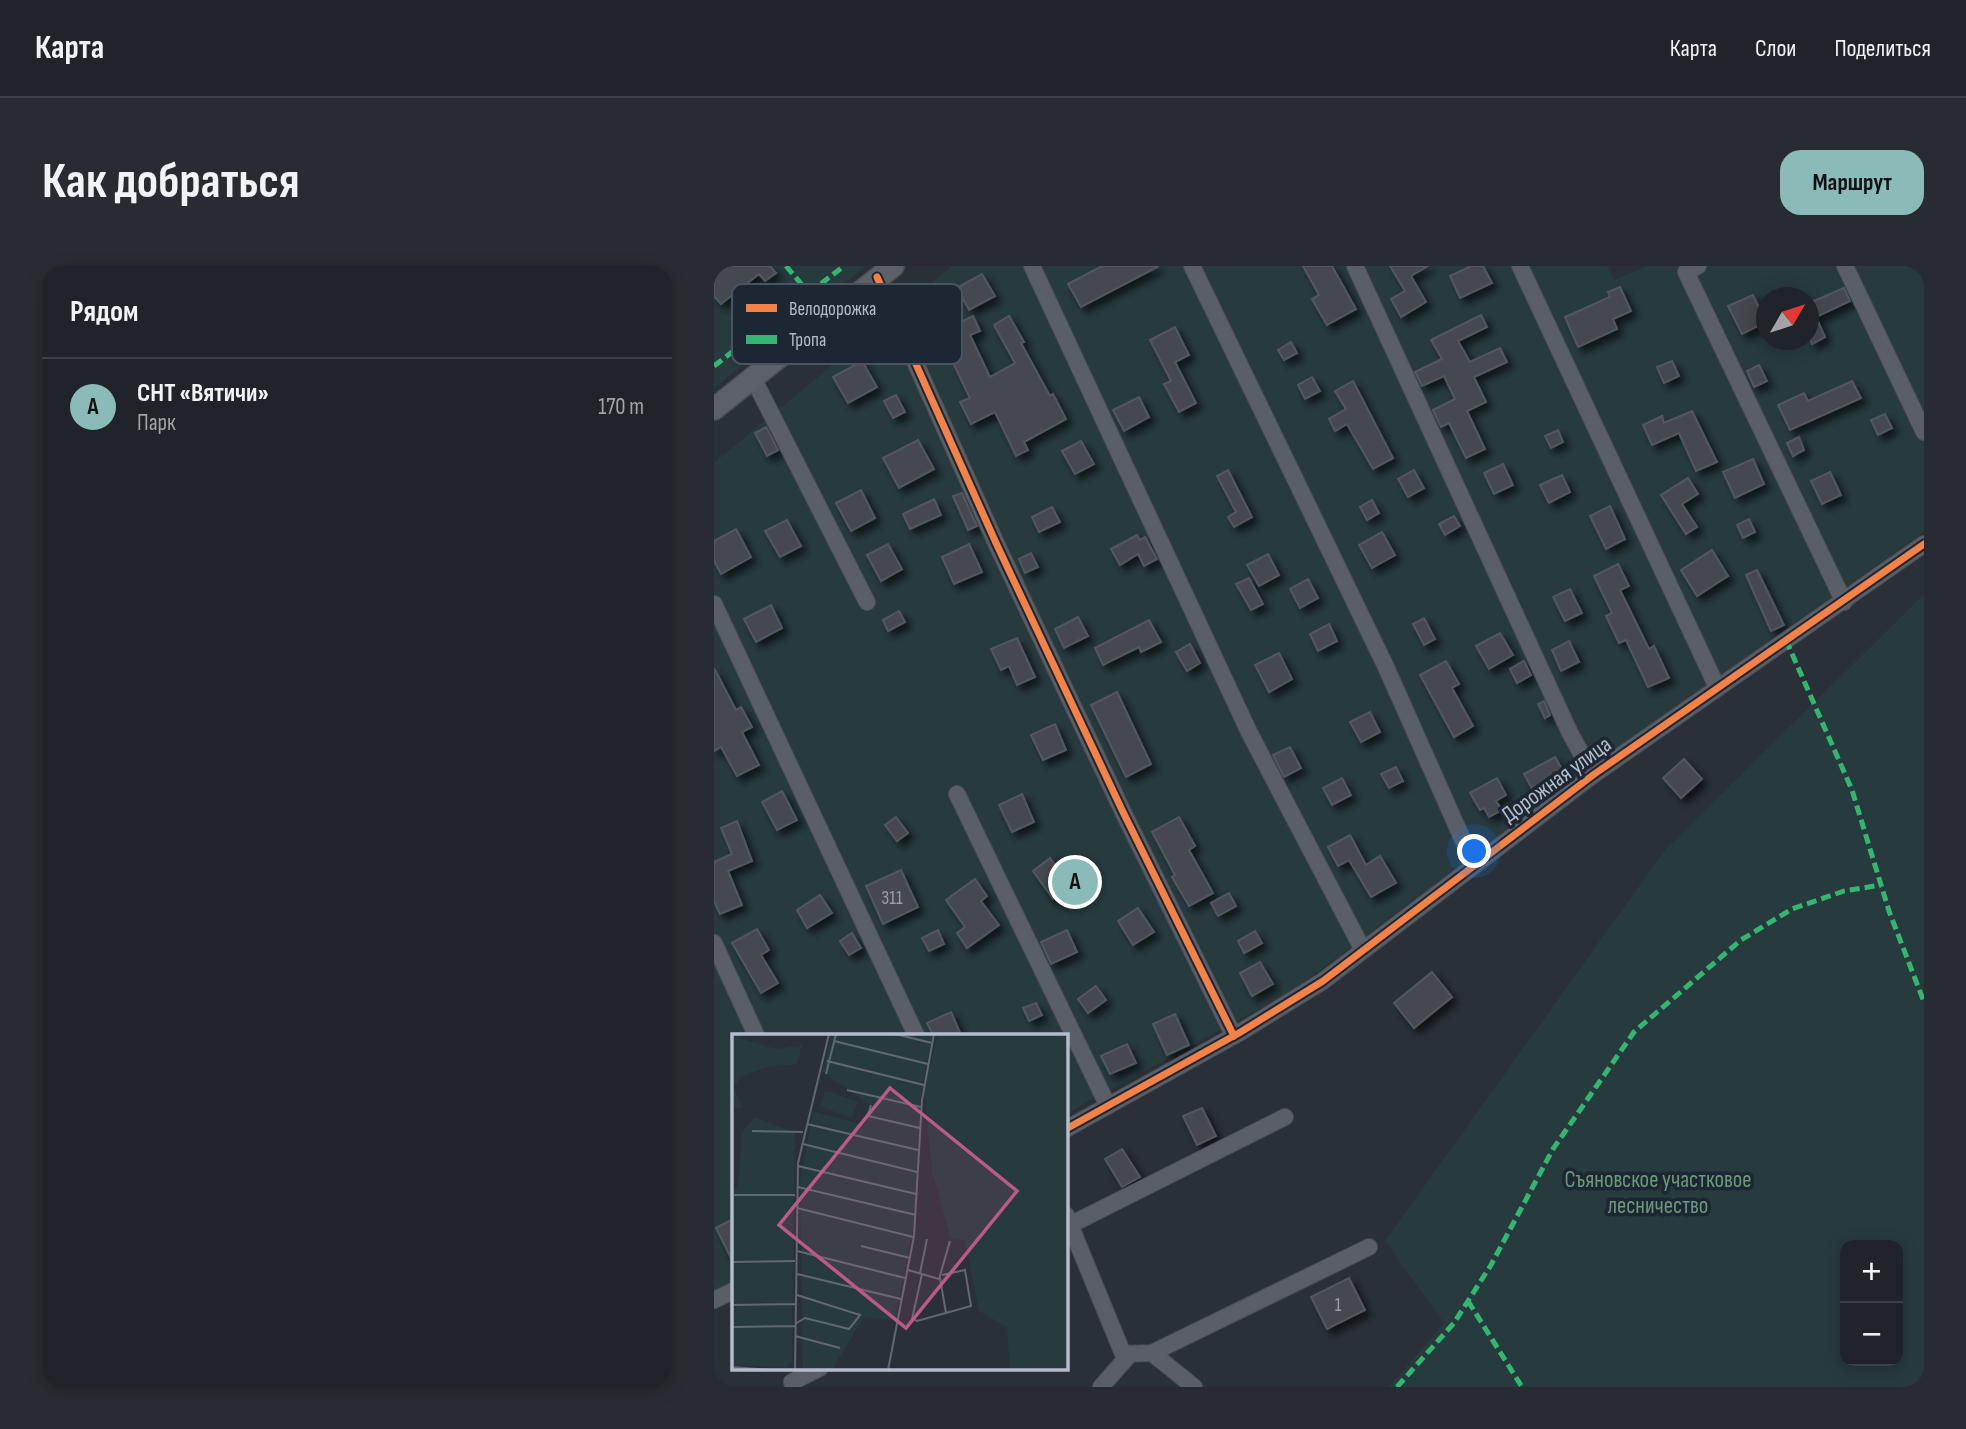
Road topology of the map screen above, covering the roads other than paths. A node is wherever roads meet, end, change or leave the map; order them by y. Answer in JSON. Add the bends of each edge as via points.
{"nodes":[{"id":1,"x":1032,"y":266,"type":"edge"},
{"id":2,"x":1192,"y":266,"type":"edge"},
{"id":3,"x":1355,"y":266,"type":"edge"},
{"id":4,"x":1520,"y":266,"type":"edge"},
{"id":5,"x":1698,"y":266,"type":"edge"},
{"id":6,"x":1845,"y":266,"type":"edge"},
{"id":7,"x":885,"y":272,"type":"edge"},
{"id":8,"x":870,"y":284,"type":"edge"},
{"id":9,"x":770,"y":364,"type":"edge"},
{"id":10,"x":923,"y":364,"type":"edge"},
{"id":11,"x":753,"y":378,"type":"junction"},
{"id":12,"x":714,"y":409,"type":"edge"},
{"id":13,"x":1924,"y":432,"type":"edge"},
{"id":14,"x":1924,"y":544,"type":"edge"},
{"id":15,"x":867,"y":602,"type":"dead end"},
{"id":16,"x":1844,"y":602,"type":"junction"},
{"id":17,"x":714,"y":604,"type":"edge"},
{"id":18,"x":1717,"y":687,"type":"junction"},
{"id":19,"x":1593,"y":775,"type":"junction"},
{"id":20,"x":957,"y":794,"type":"dead end"},
{"id":21,"x":1474,"y":864,"type":"junction"},
{"id":22,"x":714,"y":943,"type":"edge"},
{"id":23,"x":1363,"y":950,"type":"junction"},
{"id":24,"x":756,"y":1034,"type":"edge"},
{"id":25,"x":916,"y":1034,"type":"edge"},
{"id":26,"x":1234,"y":1036,"type":"junction"},
{"id":27,"x":1108,"y":1106,"type":"junction"},
{"id":28,"x":1284,"y":1117,"type":"dead end"},
{"id":29,"x":1068,"y":1128,"type":"edge"},
{"id":30,"x":1069,"y":1230,"type":"edge"},
{"id":31,"x":1369,"y":1248,"type":"dead end"},
{"id":32,"x":732,"y":1291,"type":"edge"},
{"id":33,"x":714,"y":1300,"type":"edge"},
{"id":34,"x":1153,"y":1353,"type":"junction"},
{"id":35,"x":1130,"y":1354,"type":"junction"},
{"id":36,"x":816,"y":1370,"type":"edge"},
{"id":37,"x":793,"y":1387,"type":"edge"},
{"id":38,"x":1101,"y":1387,"type":"edge"},
{"id":39,"x":1194,"y":1387,"type":"edge"}],
"edges":[{"from":1,"to":23,"type":"street","via":[[1249,732]]},
{"from":2,"to":21,"type":"street","via":[[1386,667]]},
{"from":3,"to":19,"type":"street"},
{"from":4,"to":18,"type":"street"},
{"from":5,"to":16,"type":"street","via":[[1686,272]]},
{"from":6,"to":13,"type":"street"},
{"from":7,"to":8,"type":"main road"},
{"from":9,"to":11,"type":"main road"},
{"from":10,"to":26,"type":"street","via":[[996,543]]},
{"from":11,"to":12,"type":"main road"},
{"from":11,"to":15,"type":"street"},
{"from":14,"to":16,"type":"street","name":"Дорожная улица"},
{"from":16,"to":18,"type":"street","name":"Дорожная улица"},
{"from":17,"to":25,"type":"street"},
{"from":18,"to":19,"type":"street","name":"Дорожная улица"},
{"from":19,"to":21,"type":"street","name":"Дорожная улица"},
{"from":20,"to":27,"type":"street"},
{"from":21,"to":23,"type":"street","name":"Дорожная улица"},
{"from":22,"to":24,"type":"street"},
{"from":23,"to":26,"type":"street","name":"Дорожная улица","via":[[1323,981]]},
{"from":26,"to":27,"type":"street","name":"Дорожная улица"},
{"from":27,"to":29,"type":"street","name":"Дорожная улица"},
{"from":28,"to":30,"type":"street"},
{"from":30,"to":35,"type":"street","via":[[1123,1354]]},
{"from":31,"to":34,"type":"street"},
{"from":32,"to":33,"type":"street"},
{"from":34,"to":35,"type":"street"},
{"from":34,"to":39,"type":"street"},
{"from":35,"to":38,"type":"street"},
{"from":36,"to":37,"type":"street","via":[[792,1382]]}]}
